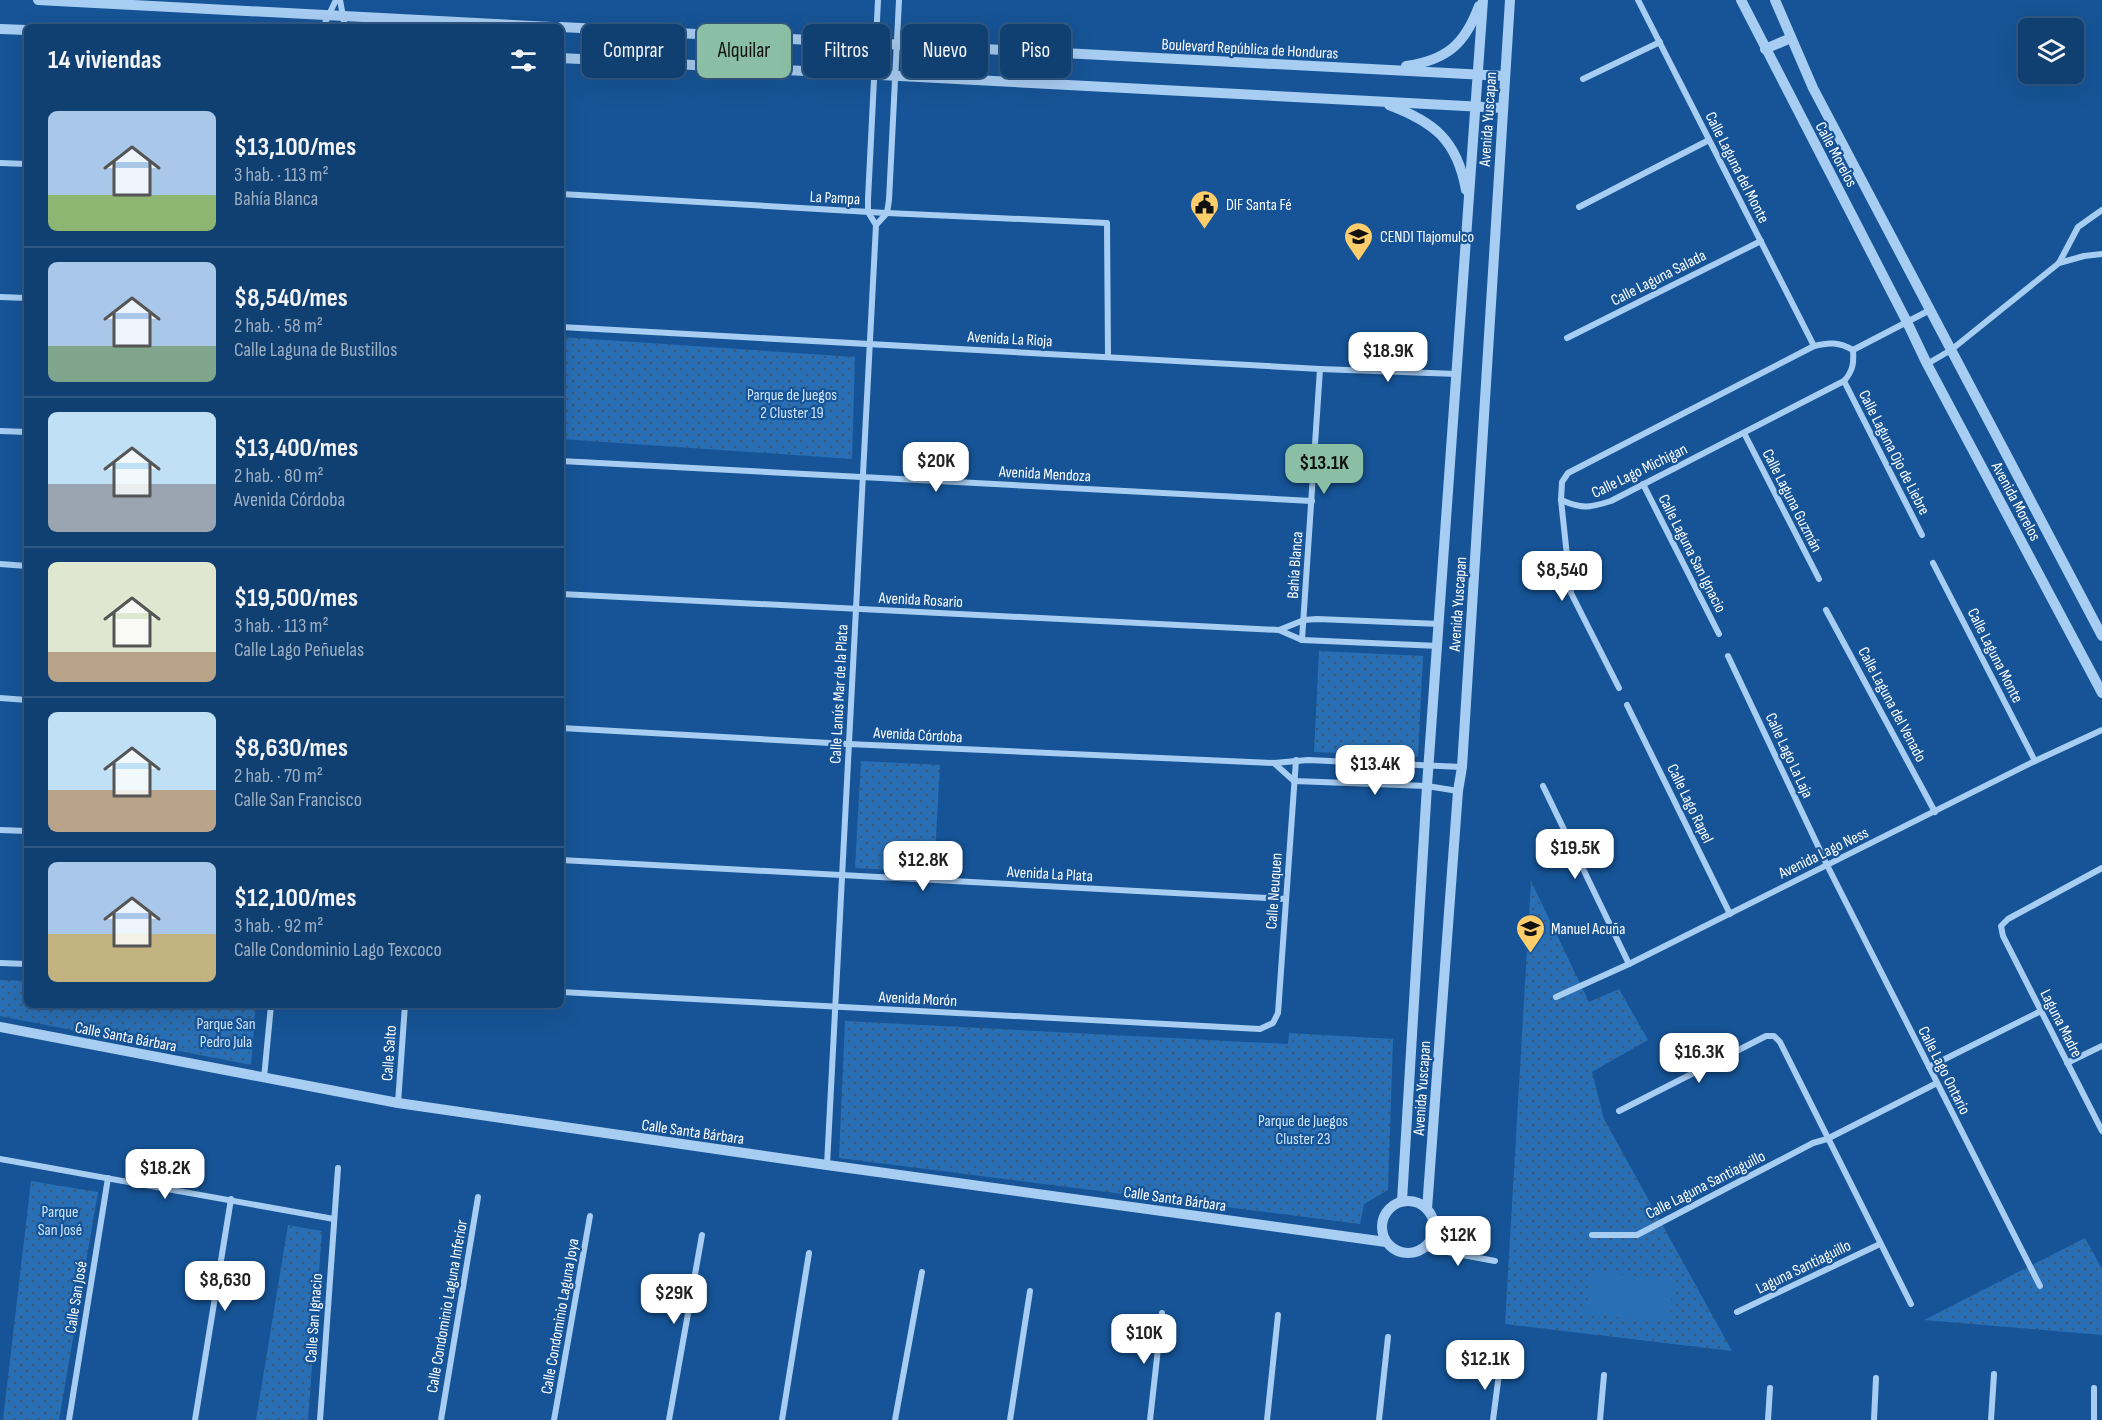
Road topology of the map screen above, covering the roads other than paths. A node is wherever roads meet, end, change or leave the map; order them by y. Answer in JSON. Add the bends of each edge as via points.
{"nodes":[{"id":1,"x":38,"y":0,"type":"edge"},
{"id":2,"x":338,"y":0,"type":"edge"},
{"id":3,"x":878,"y":0,"type":"edge"},
{"id":4,"x":898,"y":0,"type":"edge"},
{"id":5,"x":1482,"y":0,"type":"edge"},
{"id":6,"x":1510,"y":0,"type":"edge"},
{"id":7,"x":1638,"y":0,"type":"edge"},
{"id":8,"x":1741,"y":0,"type":"edge"},
{"id":9,"x":1775,"y":0,"type":"edge"},
{"id":10,"x":327,"y":14,"type":"junction"},
{"id":11,"x":345,"y":22,"type":"edge"},
{"id":12,"x":324,"y":24,"type":"edge"},
{"id":13,"x":428,"y":24,"type":"edge"},
{"id":14,"x":877,"y":24,"type":"edge"},
{"id":15,"x":564,"y":27,"type":"edge"},
{"id":16,"x":0,"y":28,"type":"edge"},
{"id":17,"x":24,"y":30,"type":"edge"},
{"id":18,"x":1791,"y":38,"type":"junction"},
{"id":19,"x":803,"y":40,"type":"edge"},
{"id":20,"x":1660,"y":42,"type":"junction"},
{"id":21,"x":890,"y":45,"type":"edge"},
{"id":22,"x":896,"y":45,"type":"junction"},
{"id":23,"x":1765,"y":49,"type":"junction"},
{"id":24,"x":564,"y":58,"type":"edge"},
{"id":25,"x":1381,"y":69,"type":"junction"},
{"id":26,"x":803,"y":72,"type":"edge"},
{"id":27,"x":1478,"y":74,"type":"junction"},
{"id":28,"x":1505,"y":76,"type":"junction"},
{"id":29,"x":890,"y":77,"type":"edge"},
{"id":30,"x":895,"y":77,"type":"junction"},
{"id":31,"x":875,"y":78,"type":"edge"},
{"id":32,"x":1583,"y":79,"type":"dead end"},
{"id":33,"x":1380,"y":102,"type":"junction"},
{"id":34,"x":1476,"y":106,"type":"junction"},
{"id":35,"x":1503,"y":108,"type":"junction"},
{"id":36,"x":1709,"y":140,"type":"junction"},
{"id":37,"x":0,"y":162,"type":"edge"},
{"id":38,"x":24,"y":164,"type":"edge"},
{"id":39,"x":564,"y":194,"type":"edge"},
{"id":40,"x":1469,"y":207,"type":"junction"},
{"id":41,"x":1579,"y":207,"type":"dead end"},
{"id":42,"x":2102,"y":210,"type":"edge"},
{"id":43,"x":868,"y":212,"type":"junction"},
{"id":44,"x":887,"y":213,"type":"junction"},
{"id":45,"x":876,"y":225,"type":"junction"},
{"id":46,"x":1761,"y":241,"type":"junction"},
{"id":47,"x":2102,"y":254,"type":"edge"},
{"id":48,"x":2059,"y":263,"type":"junction"},
{"id":49,"x":0,"y":297,"type":"edge"},
{"id":50,"x":24,"y":298,"type":"edge"},
{"id":51,"x":1930,"y":310,"type":"junction"},
{"id":52,"x":1908,"y":322,"type":"junction"},
{"id":53,"x":564,"y":327,"type":"edge"},
{"id":54,"x":1567,"y":338,"type":"dead end"},
{"id":55,"x":870,"y":344,"type":"junction"},
{"id":56,"x":1814,"y":346,"type":"junction"},
{"id":57,"x":1853,"y":350,"type":"junction"},
{"id":58,"x":1951,"y":350,"type":"junction"},
{"id":59,"x":1108,"y":356,"type":"junction"},
{"id":60,"x":1927,"y":364,"type":"junction"},
{"id":61,"x":1320,"y":369,"type":"junction"},
{"id":62,"x":1457,"y":374,"type":"junction"},
{"id":63,"x":1844,"y":381,"type":"junction"},
{"id":64,"x":0,"y":431,"type":"edge"},
{"id":65,"x":24,"y":432,"type":"edge"},
{"id":66,"x":1744,"y":433,"type":"junction"},
{"id":67,"x":564,"y":461,"type":"edge"},
{"id":68,"x":863,"y":477,"type":"junction"},
{"id":69,"x":1643,"y":484,"type":"junction"},
{"id":70,"x":1561,"y":500,"type":"junction"},
{"id":71,"x":1312,"y":501,"type":"junction"},
{"id":72,"x":1922,"y":535,"type":"dead end"},
{"id":73,"x":1933,"y":563,"type":"dead end"},
{"id":74,"x":0,"y":564,"type":"edge"},
{"id":75,"x":24,"y":566,"type":"edge"},
{"id":76,"x":1818,"y":579,"type":"dead end"},
{"id":77,"x":564,"y":594,"type":"edge"},
{"id":78,"x":856,"y":609,"type":"junction"},
{"id":79,"x":1826,"y":610,"type":"dead end"},
{"id":80,"x":1304,"y":620,"type":"junction"},
{"id":81,"x":1440,"y":624,"type":"junction"},
{"id":82,"x":1279,"y":630,"type":"junction"},
{"id":83,"x":1719,"y":634,"type":"dead end"},
{"id":84,"x":2102,"y":636,"type":"edge"},
{"id":85,"x":1302,"y":640,"type":"junction"},
{"id":86,"x":1439,"y":646,"type":"junction"},
{"id":87,"x":1728,"y":656,"type":"dead end"},
{"id":88,"x":1619,"y":688,"type":"dead end"},
{"id":89,"x":2102,"y":693,"type":"edge"},
{"id":90,"x":0,"y":698,"type":"edge"},
{"id":91,"x":24,"y":700,"type":"edge"},
{"id":92,"x":1627,"y":705,"type":"dead end"},
{"id":93,"x":564,"y":728,"type":"edge"},
{"id":94,"x":2102,"y":730,"type":"edge"},
{"id":95,"x":848,"y":744,"type":"junction"},
{"id":96,"x":1296,"y":760,"type":"junction"},
{"id":97,"x":2035,"y":761,"type":"junction"},
{"id":98,"x":1274,"y":763,"type":"junction"},
{"id":99,"x":1429,"y":765,"type":"junction"},
{"id":100,"x":1462,"y":767,"type":"junction"},
{"id":101,"x":1294,"y":781,"type":"junction"},
{"id":102,"x":1427,"y":786,"type":"junction"},
{"id":103,"x":1544,"y":786,"type":"dead end"},
{"id":104,"x":1458,"y":791,"type":"junction"},
{"id":105,"x":1935,"y":812,"type":"junction"},
{"id":106,"x":0,"y":830,"type":"edge"},
{"id":107,"x":24,"y":831,"type":"edge"},
{"id":108,"x":564,"y":860,"type":"edge"},
{"id":109,"x":1827,"y":865,"type":"junction"},
{"id":110,"x":2102,"y":868,"type":"edge"},
{"id":111,"x":842,"y":875,"type":"junction"},
{"id":112,"x":1286,"y":899,"type":"junction"},
{"id":113,"x":1730,"y":914,"type":"junction"},
{"id":114,"x":0,"y":963,"type":"edge"},
{"id":115,"x":24,"y":964,"type":"edge"},
{"id":116,"x":1629,"y":964,"type":"junction"},
{"id":117,"x":564,"y":992,"type":"edge"},
{"id":118,"x":1556,"y":997,"type":"dead end"},
{"id":119,"x":835,"y":1007,"type":"junction"},
{"id":120,"x":271,"y":1008,"type":"edge"},
{"id":121,"x":405,"y":1008,"type":"edge"},
{"id":122,"x":2041,"y":1011,"type":"junction"},
{"id":123,"x":1273,"y":1023,"type":"joint"},
{"id":124,"x":0,"y":1027,"type":"edge"},
{"id":125,"x":2102,"y":1046,"type":"edge"},
{"id":126,"x":2067,"y":1063,"type":"junction"},
{"id":127,"x":1929,"y":1067,"type":"junction"},
{"id":128,"x":264,"y":1078,"type":"junction"},
{"id":129,"x":1937,"y":1083,"type":"junction"},
{"id":130,"x":398,"y":1103,"type":"junction"},
{"id":131,"x":1619,"y":1111,"type":"dead end"},
{"id":132,"x":2102,"y":1131,"type":"edge"},
{"id":133,"x":1827,"y":1139,"type":"junction"},
{"id":134,"x":0,"y":1159,"type":"edge"},
{"id":135,"x":827,"y":1165,"type":"junction"},
{"id":136,"x":338,"y":1168,"type":"dead end"},
{"id":137,"x":108,"y":1178,"type":"junction"},
{"id":138,"x":478,"y":1197,"type":"dead end"},
{"id":139,"x":231,"y":1199,"type":"junction"},
{"id":140,"x":1402,"y":1202,"type":"junction"},
{"id":141,"x":1427,"y":1209,"type":"junction"},
{"id":142,"x":590,"y":1216,"type":"dead end"},
{"id":143,"x":334,"y":1219,"type":"junction"},
{"id":144,"x":702,"y":1235,"type":"dead end"},
{"id":145,"x":1592,"y":1235,"type":"dead end"},
{"id":146,"x":1386,"y":1242,"type":"junction"},
{"id":147,"x":1880,"y":1244,"type":"junction"},
{"id":148,"x":1425,"y":1248,"type":"junction"},
{"id":149,"x":809,"y":1253,"type":"dead end"},
{"id":150,"x":1496,"y":1262,"type":"dead end"},
{"id":151,"x":922,"y":1272,"type":"dead end"},
{"id":152,"x":2040,"y":1286,"type":"dead end"},
{"id":153,"x":1030,"y":1291,"type":"dead end"},
{"id":154,"x":1911,"y":1304,"type":"dead end"},
{"id":155,"x":1737,"y":1312,"type":"dead end"},
{"id":156,"x":1162,"y":1313,"type":"dead end"},
{"id":157,"x":1278,"y":1315,"type":"dead end"},
{"id":158,"x":1388,"y":1337,"type":"dead end"},
{"id":159,"x":1500,"y":1366,"type":"dead end"},
{"id":160,"x":1994,"y":1374,"type":"dead end"},
{"id":161,"x":1604,"y":1375,"type":"dead end"},
{"id":162,"x":1876,"y":1378,"type":"dead end"},
{"id":163,"x":1770,"y":1388,"type":"dead end"},
{"id":164,"x":2094,"y":1388,"type":"dead end"},
{"id":165,"x":69,"y":1420,"type":"edge"},
{"id":166,"x":195,"y":1420,"type":"edge"},
{"id":167,"x":320,"y":1420,"type":"edge"},
{"id":168,"x":441,"y":1420,"type":"edge"},
{"id":169,"x":554,"y":1420,"type":"edge"},
{"id":170,"x":669,"y":1420,"type":"edge"},
{"id":171,"x":782,"y":1420,"type":"edge"},
{"id":172,"x":895,"y":1420,"type":"edge"},
{"id":173,"x":1010,"y":1420,"type":"edge"},
{"id":174,"x":1150,"y":1420,"type":"edge"},
{"id":175,"x":1267,"y":1420,"type":"edge"},
{"id":176,"x":1379,"y":1420,"type":"edge"},
{"id":177,"x":1493,"y":1420,"type":"edge"},
{"id":178,"x":1600,"y":1420,"type":"edge"},
{"id":179,"x":1768,"y":1420,"type":"edge"},
{"id":180,"x":1874,"y":1420,"type":"edge"},
{"id":181,"x":1991,"y":1420,"type":"edge"},
{"id":182,"x":2094,"y":1420,"type":"edge"}],
"edges":[{"from":1,"to":10,"type":"street"},
{"from":2,"to":10,"type":"street"},
{"from":2,"to":11,"type":"street"},
{"from":3,"to":14,"type":"street"},
{"from":4,"to":22,"type":"street"},
{"from":5,"to":25,"type":"street","via":[[1472,27],[1444,54],[1424,63]]},
{"from":5,"to":27,"type":"street","name":"Avenida Yuscapan"},
{"from":6,"to":28,"type":"street","name":"Avenida Yuscapan"},
{"from":7,"to":20,"type":"street","name":"Calle Laguna del Monte"},
{"from":8,"to":23,"type":"street","name":"Calle Morelos"},
{"from":9,"to":18,"type":"street","name":"Calle Morelos"},
{"from":10,"to":11,"type":"street"},
{"from":10,"to":12,"type":"street"},
{"from":11,"to":13,"type":"street"},
{"from":15,"to":19,"type":"street","name":"Boulevard República de Honduras"},
{"from":16,"to":17,"type":"street"},
{"from":18,"to":23,"type":"street"},
{"from":18,"to":51,"type":"street","name":"Calle Morelos","via":[[1813,88]]},
{"from":20,"to":32,"type":"street"},
{"from":20,"to":36,"type":"street","name":"Calle Laguna del Monte"},
{"from":21,"to":22,"type":"street","name":"Boulevard República de Honduras"},
{"from":22,"to":25,"type":"street","name":"Boulevard República de Honduras"},
{"from":22,"to":30,"type":"street"},
{"from":23,"to":52,"type":"street","name":"Calle Morelos"},
{"from":24,"to":26,"type":"street"},
{"from":25,"to":27,"type":"street","name":"Boulevard República de Honduras"},
{"from":27,"to":28,"type":"street","name":"Boulevard República de Honduras"},
{"from":27,"to":34,"type":"street","name":"Avenida Yuscapan"},
{"from":28,"to":35,"type":"street","name":"Avenida Yuscapan"},
{"from":29,"to":30,"type":"street"},
{"from":30,"to":33,"type":"street"},
{"from":30,"to":44,"type":"street"},
{"from":31,"to":43,"type":"street"},
{"from":33,"to":34,"type":"street"},
{"from":33,"to":40,"type":"street","via":[[1413,115],[1441,133],[1462,169]]},
{"from":34,"to":35,"type":"street"},
{"from":34,"to":40,"type":"street","name":"Avenida Yuscapan"},
{"from":35,"to":100,"type":"street","name":"Avenida Yuscapan"},
{"from":36,"to":41,"type":"street"},
{"from":36,"to":46,"type":"street","name":"Calle Laguna del Monte"},
{"from":37,"to":38,"type":"street"},
{"from":39,"to":43,"type":"street","name":"La Pampa"},
{"from":40,"to":62,"type":"street","name":"Avenida Yuscapan"},
{"from":42,"to":48,"type":"street","via":[[2078,227]]},
{"from":43,"to":44,"type":"street","name":"La Pampa"},
{"from":43,"to":45,"type":"street"},
{"from":44,"to":45,"type":"street"},
{"from":44,"to":59,"type":"street","name":"La Pampa","via":[[1107,223]]},
{"from":45,"to":55,"type":"street","name":"Calle Lanús Mar de la Plata"},
{"from":46,"to":54,"type":"street","name":"Calle Laguna Salada"},
{"from":46,"to":56,"type":"street","name":"Calle Laguna del Monte"},
{"from":47,"to":48,"type":"street"},
{"from":48,"to":58,"type":"street"},
{"from":49,"to":50,"type":"street"},
{"from":51,"to":52,"type":"street"},
{"from":51,"to":58,"type":"street","name":"Avenida Morelos"},
{"from":52,"to":57,"type":"street"},
{"from":52,"to":60,"type":"street","name":"Avenida Morelos"},
{"from":53,"to":55,"type":"street","name":"Avenida La Rioja"},
{"from":55,"to":59,"type":"street","name":"Avenida La Rioja"},
{"from":55,"to":68,"type":"street","name":"Calle Lanús Mar de la Plata"},
{"from":56,"to":57,"type":"street","name":"Calle Lago Michigan","via":[[1830,342]]},
{"from":56,"to":70,"type":"street","name":"Calle Lago Michigan","via":[[1568,472],[1562,482]]},
{"from":57,"to":63,"type":"street","via":[[1851,374]]},
{"from":58,"to":60,"type":"street"},
{"from":58,"to":84,"type":"street","name":"Avenida Morelos"},
{"from":59,"to":61,"type":"street","name":"Avenida La Rioja"},
{"from":60,"to":89,"type":"street","name":"Avenida Morelos"},
{"from":61,"to":62,"type":"street","name":"Avenida La Rioja"},
{"from":61,"to":71,"type":"street","name":"Bahía Blanca"},
{"from":62,"to":81,"type":"street","name":"Avenida Yuscapan"},
{"from":63,"to":66,"type":"street","name":"Calle Lago Michigan"},
{"from":63,"to":72,"type":"street","name":"Calle Laguna Ojo de Liebre"},
{"from":64,"to":65,"type":"street"},
{"from":66,"to":69,"type":"street","name":"Calle Lago Michigan"},
{"from":66,"to":76,"type":"street","name":"Calle Laguna Guzmán"},
{"from":67,"to":68,"type":"street","name":"Avenida Mendoza"},
{"from":68,"to":71,"type":"street","name":"Avenida Mendoza"},
{"from":68,"to":78,"type":"street","name":"Calle Lanús Mar de la Plata"},
{"from":69,"to":70,"type":"street","name":"Calle Lago Michigan","via":[[1592,508]]},
{"from":69,"to":83,"type":"street","name":"Calle Laguna San Ignacio"},
{"from":70,"to":88,"type":"street","via":[[1570,593]]},
{"from":71,"to":80,"type":"street","name":"Bahía Blanca"},
{"from":73,"to":97,"type":"street","name":"Calle Laguna Monte"},
{"from":74,"to":75,"type":"street"},
{"from":77,"to":78,"type":"street","name":"Avenida Rosario"},
{"from":78,"to":82,"type":"street","name":"Avenida Rosario"},
{"from":78,"to":95,"type":"street","name":"Calle Lanús Mar de la Plata"},
{"from":79,"to":105,"type":"street","name":"Calle Laguna del Venado"},
{"from":80,"to":81,"type":"street","name":"Avenida Rosario"},
{"from":80,"to":82,"type":"street","name":"Avenida Rosario"},
{"from":80,"to":85,"type":"street","name":"Bahía Blanca"},
{"from":81,"to":86,"type":"street","name":"Avenida Yuscapan"},
{"from":82,"to":85,"type":"street","name":"Avenida Rosario"},
{"from":85,"to":86,"type":"street","name":"Avenida Rosario"},
{"from":86,"to":99,"type":"street","name":"Avenida Yuscapan"},
{"from":87,"to":109,"type":"street","name":"Calle Lago La Laja"},
{"from":90,"to":91,"type":"street"},
{"from":92,"to":113,"type":"street","name":"Calle Lago Rapel"},
{"from":93,"to":95,"type":"street","name":"Avenida Córdoba"},
{"from":94,"to":97,"type":"street","name":"Avenida Lago Ness"},
{"from":95,"to":98,"type":"street","name":"Avenida Córdoba"},
{"from":95,"to":111,"type":"street","name":"Calle Lanús Mar de la Plata"},
{"from":96,"to":98,"type":"street","name":"Avenida Córdoba"},
{"from":96,"to":99,"type":"street","name":"Avenida Córdoba"},
{"from":96,"to":101,"type":"street","name":"Calle Neuquen"},
{"from":97,"to":105,"type":"street","name":"Avenida Lago Ness"},
{"from":98,"to":101,"type":"street"},
{"from":99,"to":100,"type":"street","name":"Avenida Córdoba"},
{"from":99,"to":102,"type":"street","name":"Avenida Yuscapan"},
{"from":100,"to":104,"type":"street","name":"Avenida Yuscapan"},
{"from":101,"to":102,"type":"street"},
{"from":101,"to":112,"type":"street","name":"Calle Neuquen"},
{"from":102,"to":104,"type":"street"},
{"from":102,"to":140,"type":"street","name":"Avenida Yuscapan"},
{"from":103,"to":116,"type":"street"},
{"from":104,"to":141,"type":"street","name":"Avenida Yuscapan"},
{"from":105,"to":109,"type":"street","name":"Avenida Lago Ness"},
{"from":106,"to":107,"type":"street"},
{"from":108,"to":111,"type":"street","name":"Avenida La Plata"},
{"from":109,"to":113,"type":"street","name":"Avenida Lago Ness"},
{"from":109,"to":127,"type":"street","name":"Calle Lago Ontario"},
{"from":110,"to":122,"type":"street","name":"Laguna Madre","via":[[2001,926]]},
{"from":111,"to":112,"type":"street","name":"Avenida La Plata"},
{"from":111,"to":119,"type":"street","name":"Calle Lanús Mar de la Plata"},
{"from":112,"to":123,"type":"street","name":"Calle Neuquen","via":[[1278,1013]]},
{"from":113,"to":116,"type":"street","name":"Avenida Lago Ness"},
{"from":114,"to":115,"type":"street"},
{"from":116,"to":118,"type":"street","name":"Avenida Lago Ness"},
{"from":117,"to":119,"type":"street","name":"Avenida Morón"},
{"from":119,"to":123,"type":"street","name":"Avenida Morón","via":[[1260,1029]]},
{"from":119,"to":135,"type":"street","name":"Calle Lanús Mar de la Plata"},
{"from":120,"to":128,"type":"street"},
{"from":121,"to":130,"type":"street","name":"Calle Salto"},
{"from":122,"to":126,"type":"street","name":"Laguna Madre"},
{"from":122,"to":127,"type":"street"},
{"from":124,"to":128,"type":"street","name":"Calle Santa Bárbara"},
{"from":125,"to":126,"type":"street"},
{"from":126,"to":132,"type":"street","name":"Laguna Madre"},
{"from":127,"to":129,"type":"street","name":"Calle Lago Ontario"},
{"from":128,"to":130,"type":"street","name":"Calle Santa Bárbara"},
{"from":129,"to":133,"type":"street","name":"Calle Laguna Santiaguillo"},
{"from":129,"to":152,"type":"street","name":"Calle Lago Ontario"},
{"from":130,"to":135,"type":"street","name":"Calle Santa Bárbara"},
{"from":131,"to":133,"type":"street","via":[[1766,1036],[1774,1036]]},
{"from":133,"to":145,"type":"street","name":"Calle Laguna Santiaguillo","via":[[1637,1235]]},
{"from":133,"to":147,"type":"street"},
{"from":134,"to":137,"type":"street"},
{"from":135,"to":146,"type":"street","name":"Calle Santa Bárbara"},
{"from":136,"to":143,"type":"street","name":"Calle San Ignacio"},
{"from":137,"to":139,"type":"street"},
{"from":137,"to":165,"type":"street","name":"Calle San José"},
{"from":138,"to":168,"type":"street","name":"Calle Condominio Laguna Inferior"},
{"from":139,"to":143,"type":"street"},
{"from":139,"to":166,"type":"street"},
{"from":140,"to":141,"type":"street","via":[[1420,1203]]},
{"from":140,"to":146,"type":"street","via":[[1394,1204],[1383,1218]]},
{"from":141,"to":148,"type":"street","via":[[1435,1224]]},
{"from":142,"to":169,"type":"street","name":"Calle Condominio Laguna Joya"},
{"from":143,"to":167,"type":"street","name":"Calle San Ignacio"},
{"from":144,"to":170,"type":"street"},
{"from":146,"to":148,"type":"street","via":[[1400,1252]]},
{"from":147,"to":154,"type":"street"},
{"from":147,"to":155,"type":"street","name":"Laguna Santiaguillo"},
{"from":148,"to":150,"type":"street"},
{"from":149,"to":171,"type":"street"},
{"from":151,"to":172,"type":"street"},
{"from":153,"to":173,"type":"street"},
{"from":156,"to":174,"type":"street"},
{"from":157,"to":175,"type":"street"},
{"from":158,"to":176,"type":"street"},
{"from":159,"to":177,"type":"street"},
{"from":160,"to":181,"type":"street"},
{"from":161,"to":178,"type":"street"},
{"from":162,"to":180,"type":"street"},
{"from":163,"to":179,"type":"street"},
{"from":164,"to":182,"type":"street"}]}
